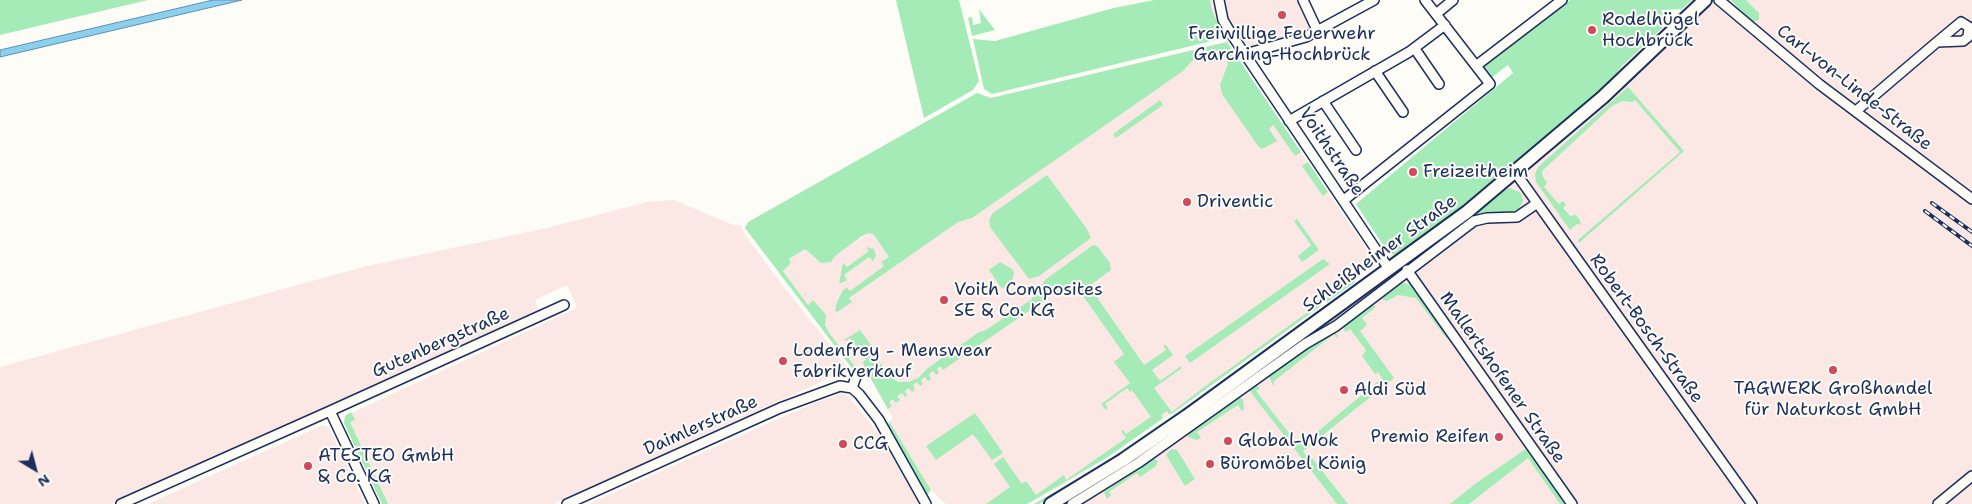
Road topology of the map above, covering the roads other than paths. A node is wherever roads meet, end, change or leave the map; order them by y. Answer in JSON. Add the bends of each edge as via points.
{"nodes":[{"id":1,"x":1219,"y":0,"type":"edge"},
{"id":2,"x":1303,"y":0,"type":"edge"},
{"id":3,"x":1374,"y":0,"type":"edge"},
{"id":4,"x":1425,"y":0,"type":"edge"},
{"id":5,"x":1453,"y":0,"type":"edge"},
{"id":6,"x":1562,"y":0,"type":"edge"},
{"id":7,"x":1705,"y":0,"type":"edge"},
{"id":8,"x":1718,"y":0,"type":"edge"},
{"id":9,"x":1361,"y":4,"type":"edge"},
{"id":10,"x":1436,"y":14,"type":"junction"},
{"id":11,"x":1446,"y":25,"type":"junction"},
{"id":12,"x":1318,"y":32,"type":"junction"},
{"id":13,"x":1937,"y":42,"type":"dead end"},
{"id":14,"x":1415,"y":49,"type":"junction"},
{"id":15,"x":1244,"y":54,"type":"junction"},
{"id":16,"x":1476,"y":65,"type":"junction"},
{"id":17,"x":1376,"y":71,"type":"junction"},
{"id":18,"x":1438,"y":84,"type":"dead end"},
{"id":19,"x":1322,"y":101,"type":"junction"},
{"id":20,"x":1856,"y":111,"type":"junction"},
{"id":21,"x":1403,"y":112,"type":"dead end"},
{"id":22,"x":1289,"y":121,"type":"junction"},
{"id":23,"x":1356,"y":150,"type":"dead end"},
{"id":24,"x":1515,"y":172,"type":"junction"},
{"id":25,"x":1972,"y":199,"type":"edge"},
{"id":26,"x":1344,"y":200,"type":"junction"},
{"id":27,"x":1536,"y":204,"type":"junction"},
{"id":28,"x":1390,"y":269,"type":"junction"},
{"id":29,"x":1407,"y":270,"type":"junction"},
{"id":30,"x":564,"y":305,"type":"dead end"},
{"id":31,"x":857,"y":374,"type":"dead end"},
{"id":32,"x":852,"y":388,"type":"junction"},
{"id":33,"x":330,"y":411,"type":"junction"},
{"id":34,"x":1972,"y":476,"type":"edge"},
{"id":35,"x":1940,"y":502,"type":"edge"},
{"id":36,"x":122,"y":504,"type":"edge"},
{"id":37,"x":374,"y":504,"type":"edge"},
{"id":38,"x":566,"y":504,"type":"edge"},
{"id":39,"x":926,"y":504,"type":"edge"},
{"id":40,"x":1051,"y":504,"type":"edge"},
{"id":41,"x":1072,"y":504,"type":"edge"},
{"id":42,"x":1572,"y":504,"type":"edge"},
{"id":43,"x":1752,"y":504,"type":"edge"}],
"edges":[{"from":1,"to":15,"type":"street","name":"Voithstraße","via":[[1227,28]]},
{"from":2,"to":12,"type":"street"},
{"from":3,"to":9,"type":"street"},
{"from":4,"to":10,"type":"street"},
{"from":5,"to":10,"type":"street"},
{"from":6,"to":16,"type":"street"},
{"from":7,"to":24,"type":"main road","name":"Schleißheimer Straße","via":[[1603,97]]},
{"from":8,"to":20,"type":"street","name":"Carl-von-Linde-Straße"},
{"from":9,"to":12,"type":"street"},
{"from":10,"to":11,"type":"street"},
{"from":11,"to":14,"type":"street"},
{"from":11,"to":16,"type":"street"},
{"from":12,"to":15,"type":"street"},
{"from":13,"to":20,"type":"street"},
{"from":14,"to":17,"type":"street"},
{"from":14,"to":18,"type":"street"},
{"from":15,"to":22,"type":"street","name":"Voithstraße"},
{"from":16,"to":26,"type":"street","via":[[1490,84]]},
{"from":17,"to":19,"type":"street"},
{"from":17,"to":21,"type":"street"},
{"from":19,"to":22,"type":"street"},
{"from":19,"to":23,"type":"street"},
{"from":20,"to":25,"type":"street","name":"Carl-von-Linde-Straße"},
{"from":22,"to":26,"type":"street","name":"Voithstraße"},
{"from":24,"to":27,"type":"street","name":"Robert-Bosch-Straße"},
{"from":24,"to":28,"type":"main road","name":"Schleißheimer Straße"},
{"from":26,"to":28,"type":"street","name":"Voithstraße"},
{"from":27,"to":29,"type":"street","name":"Schleißheimer Straße","via":[[1517,217],[1474,221]]},
{"from":27,"to":43,"type":"street","name":"Robert-Bosch-Straße"},
{"from":28,"to":40,"type":"main road","name":"Schleißheimer Straße","via":[[1139,449]]},
{"from":29,"to":41,"type":"street","name":"Schleißheimer Straße","via":[[1336,326],[1305,344],[1138,463]]},
{"from":29,"to":42,"type":"street","name":"Mallertshofener Straße"},
{"from":30,"to":33,"type":"street","name":"Gutenbergstraße"},
{"from":31,"to":32,"type":"street"},
{"from":32,"to":38,"type":"street","name":"Daimlerstraße","via":[[834,387],[792,403]]},
{"from":32,"to":39,"type":"street","via":[[879,420]]},
{"from":33,"to":36,"type":"street","name":"Gutenbergstraße"},
{"from":33,"to":37,"type":"street"},
{"from":34,"to":35,"type":"street"}]}
